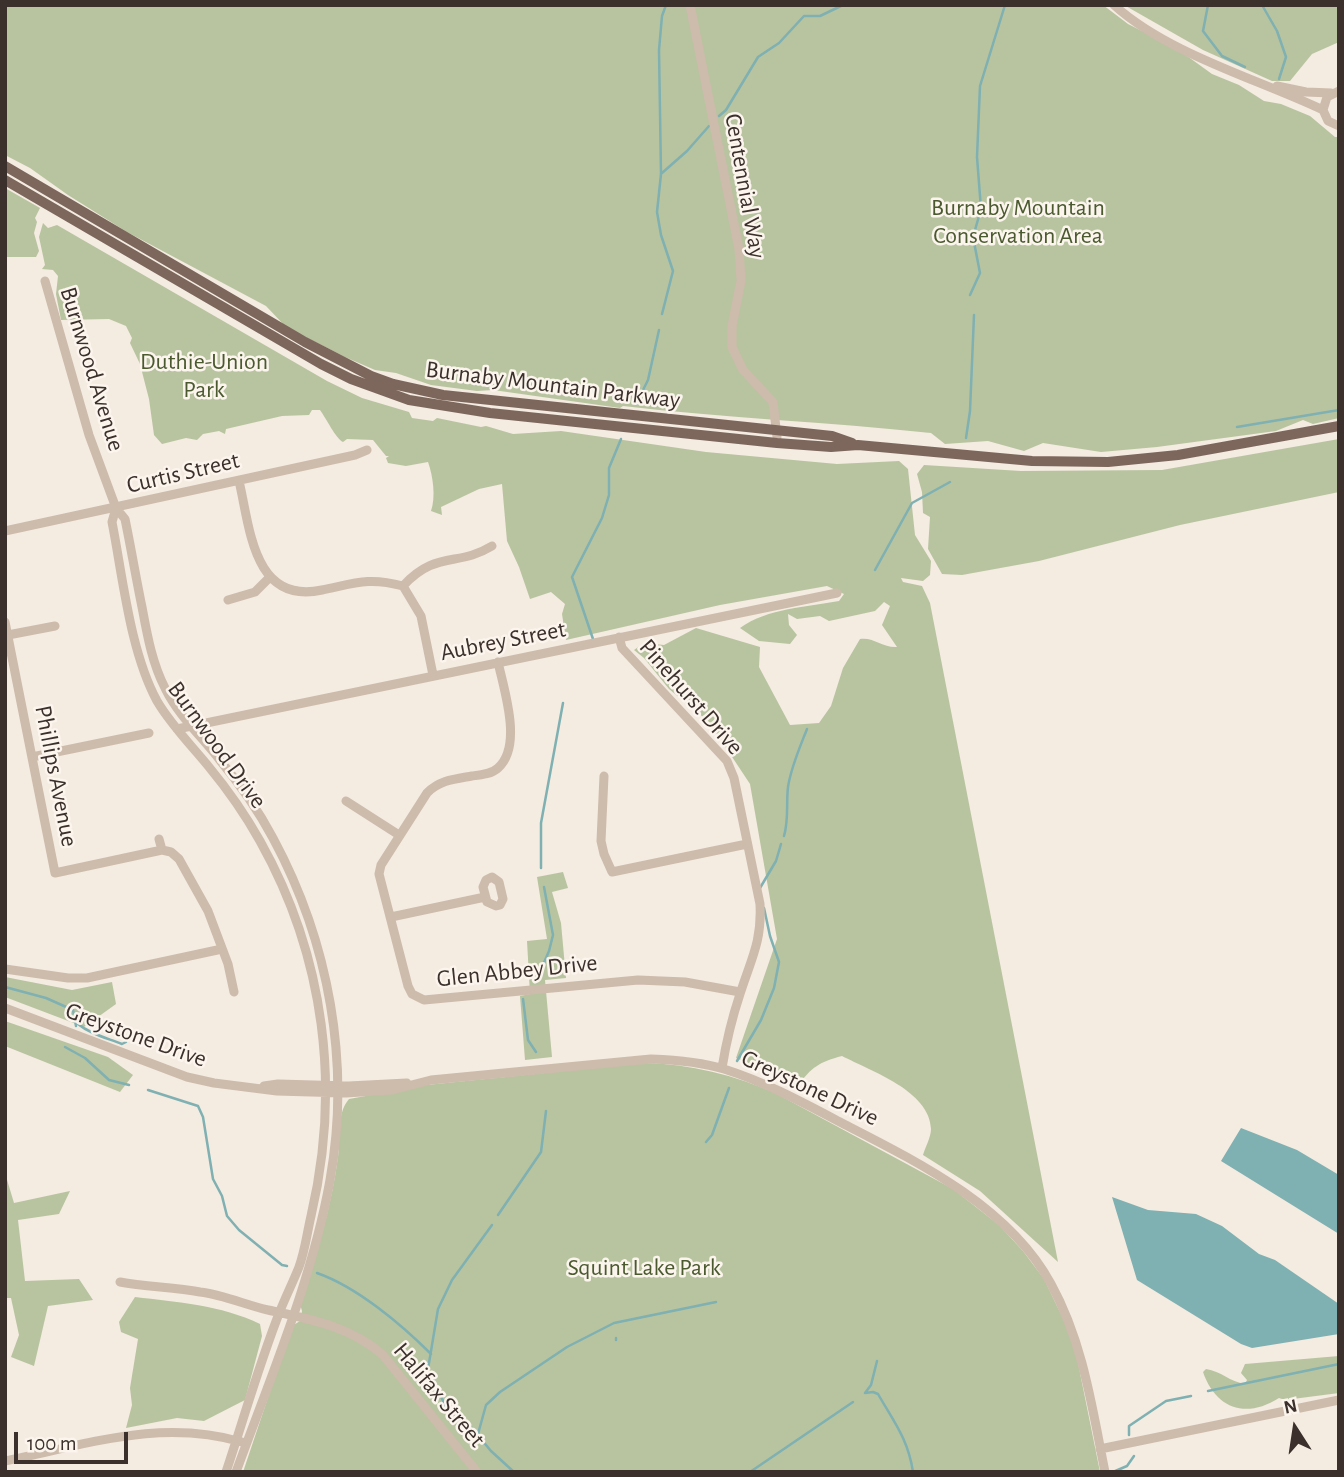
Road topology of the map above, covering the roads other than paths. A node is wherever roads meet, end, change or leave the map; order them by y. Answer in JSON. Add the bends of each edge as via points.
{"nodes":[{"id":1,"x":690,"y":5,"type":"edge"},
{"id":2,"x":1114,"y":5,"type":"edge"},
{"id":3,"x":1269,"y":86,"type":"junction"},
{"id":4,"x":1337,"y":91,"type":"edge"},
{"id":5,"x":1323,"y":110,"type":"junction"},
{"id":6,"x":1339,"y":127,"type":"edge"},
{"id":7,"x":5,"y":166,"type":"edge"},
{"id":8,"x":5,"y":180,"type":"edge"},
{"id":9,"x":46,"y":281,"type":"dead end"},
{"id":10,"x":1339,"y":426,"type":"edge"},
{"id":11,"x":777,"y":437,"type":"junction"},
{"id":12,"x":367,"y":450,"type":"dead end"},
{"id":13,"x":239,"y":481,"type":"junction"},
{"id":14,"x":116,"y":508,"type":"junction"},
{"id":15,"x":5,"y":531,"type":"edge"},
{"id":16,"x":492,"y":546,"type":"dead end"},
{"id":17,"x":270,"y":578,"type":"junction"},
{"id":18,"x":403,"y":586,"type":"junction"},
{"id":19,"x":837,"y":593,"type":"dead end"},
{"id":20,"x":228,"y":600,"type":"dead end"},
{"id":21,"x":5,"y":622,"type":"edge"},
{"id":22,"x":55,"y":626,"type":"dead end"},
{"id":23,"x":8,"y":635,"type":"junction"},
{"id":24,"x":619,"y":637,"type":"junction"},
{"id":25,"x":498,"y":662,"type":"junction"},
{"id":26,"x":433,"y":675,"type":"junction"},
{"id":27,"x":191,"y":726,"type":"junction"},
{"id":28,"x":177,"y":729,"type":"junction"},
{"id":29,"x":149,"y":733,"type":"dead end"},
{"id":30,"x":32,"y":757,"type":"junction"},
{"id":31,"x":604,"y":776,"type":"dead end"},
{"id":32,"x":346,"y":801,"type":"dead end"},
{"id":33,"x":399,"y":835,"type":"junction"},
{"id":34,"x":159,"y":839,"type":"dead end"},
{"id":35,"x":747,"y":844,"type":"junction"},
{"id":36,"x":162,"y":850,"type":"junction"},
{"id":37,"x":485,"y":897,"type":"dead end"},
{"id":38,"x":391,"y":916,"type":"junction"},
{"id":39,"x":222,"y":949,"type":"junction"},
{"id":40,"x":5,"y":969,"type":"edge"},
{"id":41,"x":234,"y":992,"type":"dead end"},
{"id":42,"x":740,"y":992,"type":"junction"},
{"id":43,"x":5,"y":1008,"type":"edge"},
{"id":44,"x":722,"y":1068,"type":"junction"},
{"id":45,"x":326,"y":1089,"type":"junction"},
{"id":46,"x":338,"y":1089,"type":"junction"},
{"id":47,"x":120,"y":1282,"type":"dead end"},
{"id":48,"x":280,"y":1311,"type":"junction"},
{"id":49,"x":292,"y":1314,"type":"junction"},
{"id":50,"x":1339,"y":1400,"type":"edge"},
{"id":51,"x":236,"y":1441,"type":"junction"},
{"id":52,"x":247,"y":1444,"type":"junction"},
{"id":53,"x":1101,"y":1449,"type":"junction"},
{"id":54,"x":5,"y":1461,"type":"edge"},
{"id":55,"x":226,"y":1472,"type":"edge"},
{"id":56,"x":236,"y":1472,"type":"edge"},
{"id":57,"x":477,"y":1472,"type":"edge"},
{"id":58,"x":1105,"y":1472,"type":"edge"}],
"edges":[{"from":1,"to":11,"type":"street","name":"Centennial Way","via":[[739,249],[741,281],[732,347],[743,370],[773,402]]},
{"from":2,"to":3,"type":"street","via":[[1148,31]]},
{"from":3,"to":4,"type":"street"},
{"from":3,"to":5,"type":"street"},
{"from":4,"to":5,"type":"street","via":[[1325,101]]},
{"from":5,"to":6,"type":"street","via":[[1328,121]]},
{"from":7,"to":11,"type":"main road","name":"Burnaby Mountain Parkway","via":[[305,342],[393,384],[468,399]]},
{"from":8,"to":11,"type":"main road","name":"Burnaby Mountain Parkway","via":[[321,365],[378,390],[467,411]]},
{"from":9,"to":14,"type":"street","name":"Burnwood Avenue","via":[[79,401]]},
{"from":10,"to":11,"type":"main road","name":"Burnaby Mountain Parkway","via":[[1178,455],[1108,462],[1032,461],[858,445],[832,436]]},
{"from":12,"to":13,"type":"street","name":"Curtis Street"},
{"from":13,"to":14,"type":"street","name":"Curtis Street"},
{"from":13,"to":17,"type":"street","via":[[256,554]]},
{"from":14,"to":15,"type":"street","name":"Curtis Street"},
{"from":14,"to":27,"type":"street","name":"Burnwood Drive","via":[[125,519],[158,672],[172,702]]},
{"from":14,"to":28,"type":"street","name":"Burnwood Drive","via":[[112,522],[137,650],[158,702]]},
{"from":16,"to":18,"type":"street","via":[[435,562]]},
{"from":17,"to":18,"type":"street","via":[[303,592],[373,580]]},
{"from":17,"to":20,"type":"street","via":[[255,592]]},
{"from":18,"to":26,"type":"street","via":[[421,616]]},
{"from":19,"to":24,"type":"street","name":"Aubrey Street"},
{"from":21,"to":23,"type":"street","name":"Phillips Avenue"},
{"from":22,"to":23,"type":"street"},
{"from":23,"to":30,"type":"street","name":"Phillips Avenue"},
{"from":24,"to":25,"type":"street","name":"Aubrey Street"},
{"from":24,"to":35,"type":"street","name":"Pinehurst Drive","via":[[622,648],[727,761]]},
{"from":25,"to":26,"type":"street","name":"Aubrey Street"},
{"from":25,"to":33,"type":"street","name":"Glen Abbey Drive","via":[[512,731],[506,758],[487,774],[434,786]]},
{"from":26,"to":27,"type":"street","name":"Aubrey Street"},
{"from":27,"to":28,"type":"street","name":"Aubrey Street"},
{"from":27,"to":46,"type":"street","name":"Burnwood Drive","via":[[253,805],[300,897],[328,990]]},
{"from":28,"to":45,"type":"street","name":"Burnwood Drive","via":[[248,821],[288,899],[314,983],[325,1043]]},
{"from":29,"to":30,"type":"street"},
{"from":30,"to":36,"type":"street","name":"Phillips Avenue","via":[[55,873]]},
{"from":31,"to":35,"type":"street","via":[[602,848],[612,872]]},
{"from":32,"to":33,"type":"street"},
{"from":33,"to":38,"type":"street","name":"Glen Abbey Drive","via":[[379,874]]},
{"from":34,"to":36,"type":"street"},
{"from":35,"to":42,"type":"street","name":"Pinehurst Drive","via":[[761,918],[756,950]]},
{"from":36,"to":39,"type":"street","via":[[179,859],[208,911]]},
{"from":37,"to":38,"type":"street"},
{"from":38,"to":42,"type":"street","name":"Glen Abbey Drive","via":[[408,986],[424,1000],[638,980],[685,982]]},
{"from":39,"to":40,"type":"street","via":[[87,978]]},
{"from":39,"to":41,"type":"street"},
{"from":42,"to":44,"type":"street","name":"Pinehurst Drive"},
{"from":43,"to":45,"type":"street","name":"Greystone Drive","via":[[187,1077],[277,1091]]},
{"from":44,"to":46,"type":"street","name":"Greystone Drive","via":[[682,1060],[612,1061]]},
{"from":44,"to":53,"type":"street","name":"Greystone Drive","via":[[767,1084],[888,1147],[977,1200],[1009,1229],[1051,1282],[1072,1326]]},
{"from":45,"to":46,"type":"street","name":"Greystone Drive"},
{"from":45,"to":48,"type":"street","name":"Burnwood Drive","via":[[316,1195],[299,1267]]},
{"from":46,"to":49,"type":"street","name":"Burnwood Drive","via":[[328,1191]]},
{"from":47,"to":48,"type":"street","name":"Halifax Street","via":[[203,1292]]},
{"from":48,"to":49,"type":"street","name":"Halifax Street"},
{"from":48,"to":51,"type":"street"},
{"from":49,"to":52,"type":"street"},
{"from":49,"to":57,"type":"street","name":"Halifax Street","via":[[346,1331],[375,1348]]},
{"from":50,"to":53,"type":"street"},
{"from":51,"to":52,"type":"street"},
{"from":51,"to":54,"type":"street","via":[[189,1432],[149,1432]]},
{"from":51,"to":55,"type":"street"},
{"from":52,"to":56,"type":"street"},
{"from":53,"to":58,"type":"street","name":"Greystone Drive"}]}
